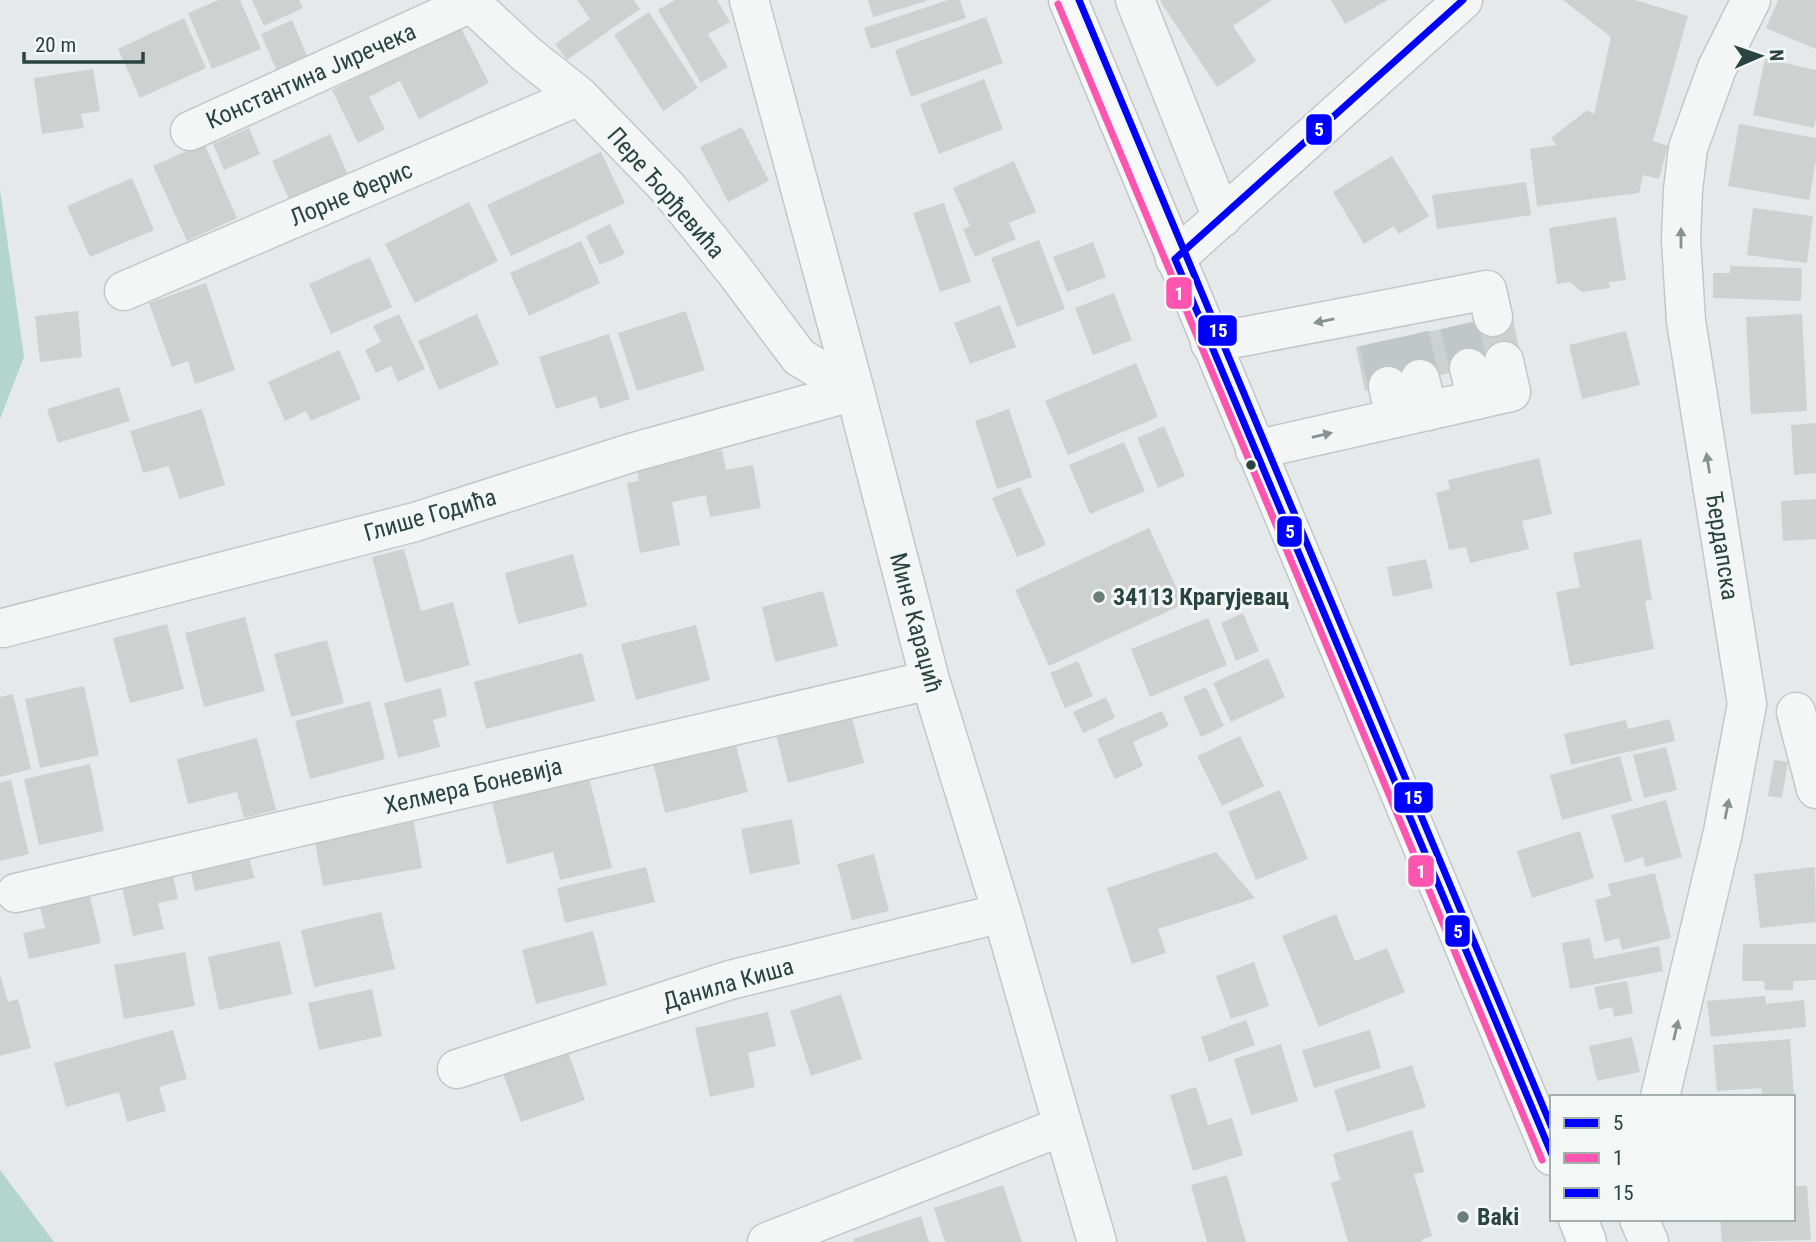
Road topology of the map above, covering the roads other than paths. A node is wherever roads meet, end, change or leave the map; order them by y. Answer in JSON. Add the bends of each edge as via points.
{"nodes":[{"id":1,"x":748,"y":0,"type":"edge"},
{"id":2,"x":1068,"y":0,"type":"edge"},
{"id":3,"x":1135,"y":0,"type":"edge"},
{"id":4,"x":1463,"y":0,"type":"edge"},
{"id":5,"x":1751,"y":0,"type":"edge"},
{"id":6,"x":469,"y":2,"type":"edge"},
{"id":7,"x":579,"y":96,"type":"junction"},
{"id":8,"x":190,"y":131,"type":"dead end"},
{"id":9,"x":1222,"y":218,"type":"junction"},
{"id":10,"x":1175,"y":259,"type":"junction"},
{"id":11,"x":124,"y":291,"type":"dead end"},
{"id":12,"x":1468,"y":313,"type":"dead end"},
{"id":13,"x":1210,"y":343,"type":"junction"},
{"id":14,"x":1483,"y":376,"type":"dead end"},
{"id":15,"x":855,"y":391,"type":"junction"},
{"id":16,"x":1255,"y":450,"type":"junction"},
{"id":17,"x":2,"y":628,"type":"dead end"},
{"id":18,"x":930,"y":680,"type":"junction"},
{"id":19,"x":1747,"y":704,"type":"junction"},
{"id":20,"x":1806,"y":711,"type":"edge"},
{"id":21,"x":1816,"y":789,"type":"edge"},
{"id":22,"x":16,"y":893,"type":"dead end"},
{"id":23,"x":1002,"y":913,"type":"junction"},
{"id":24,"x":457,"y":1069,"type":"dead end"},
{"id":25,"x":1660,"y":1095,"type":"edge"},
{"id":26,"x":1063,"y":1126,"type":"junction"},
{"id":27,"x":1550,"y":1151,"type":"edge"},
{"id":28,"x":1579,"y":1221,"type":"edge"},
{"id":29,"x":1633,"y":1221,"type":"edge"},
{"id":30,"x":1640,"y":1221,"type":"edge"},
{"id":31,"x":768,"y":1242,"type":"edge"},
{"id":32,"x":1097,"y":1242,"type":"edge"},
{"id":33,"x":1587,"y":1242,"type":"edge"},
{"id":34,"x":1628,"y":1242,"type":"edge"},
{"id":35,"x":1649,"y":1242,"type":"edge"}],
"edges":[{"from":1,"to":15,"type":"street","name":"Мине Караџић"},
{"from":2,"to":10,"type":"main road"},
{"from":3,"to":9,"type":"street"},
{"from":4,"to":9,"type":"street"},
{"from":19,"to":5,"type":"street","name":"Ђердапска","one_way":true,"via":[[1686,321],[1681,240],[1688,148],[1717,68]]},
{"from":6,"to":7,"type":"street","name":"Пере Ђорђевића"},
{"from":6,"to":8,"type":"street","name":"Константина Јиречека"},
{"from":7,"to":11,"type":"street","name":"Лорне Ферис"},
{"from":7,"to":15,"type":"street","name":"Пере Ђорђевића","via":[[668,188],[799,358]]},
{"from":9,"to":10,"type":"street"},
{"from":10,"to":13,"type":"main road"},
{"from":12,"to":13,"type":"street","one_way":true},
{"from":13,"to":16,"type":"main road"},
{"from":16,"to":14,"type":"street","one_way":true},
{"from":15,"to":17,"type":"street","name":"Глише Годића","via":[[634,452],[415,522]]},
{"from":15,"to":18,"type":"street","name":"Мине Караџић"},
{"from":16,"to":27,"type":"main road"},
{"from":18,"to":22,"type":"street","name":"Хелмера Боневија"},
{"from":18,"to":23,"type":"street","name":"Мине Караџић"},
{"from":19,"to":20,"type":"street"},
{"from":25,"to":19,"type":"street","name":"Ђердапска","one_way":true,"via":[[1723,832]]},
{"from":20,"to":21,"type":"street"},
{"from":23,"to":24,"type":"street","name":"Данила Киша","via":[[730,980]]},
{"from":23,"to":26,"type":"street","name":"Мине Караџић"},
{"from":26,"to":31,"type":"street"},
{"from":26,"to":32,"type":"street","name":"Мине Караџић"},
{"from":28,"to":33,"type":"main road"},
{"from":29,"to":34,"type":"street"},
{"from":30,"to":35,"type":"street"}]}
